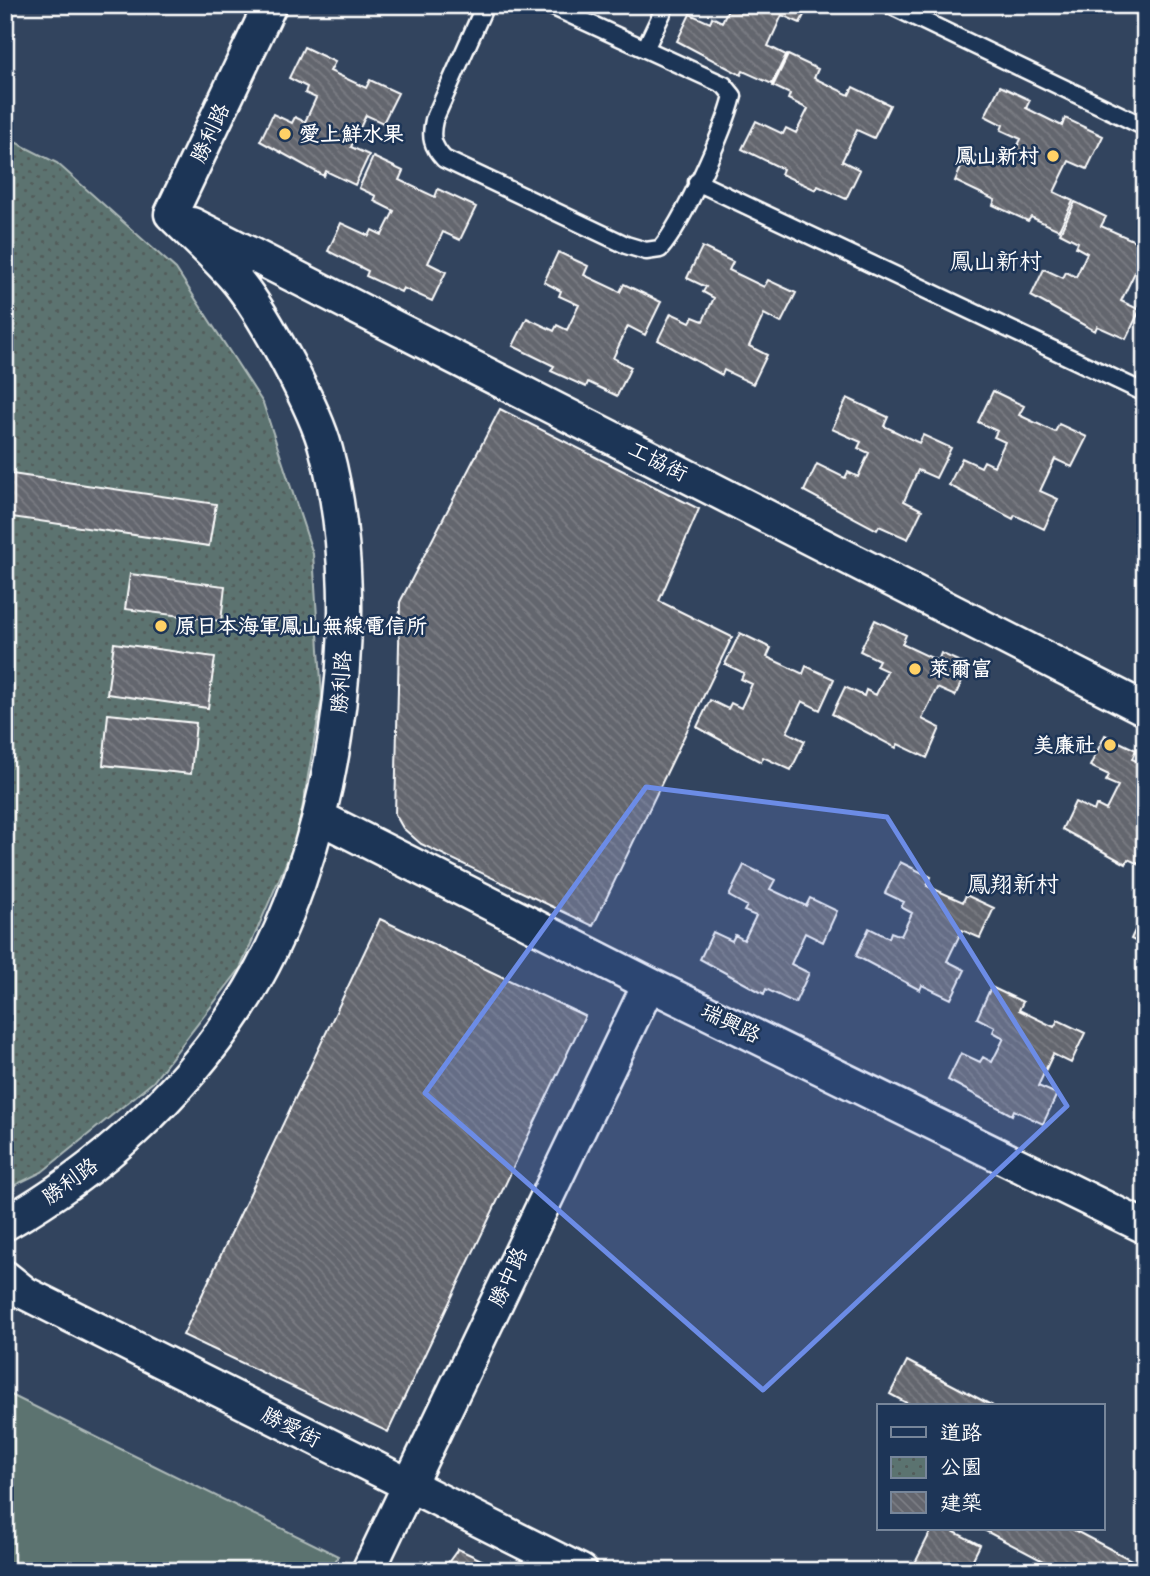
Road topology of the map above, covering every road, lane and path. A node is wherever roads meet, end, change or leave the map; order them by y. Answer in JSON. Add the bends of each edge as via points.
{"nodes":[{"id":1,"x":270,"y":5,"type":"edge"},
{"id":2,"x":485,"y":5,"type":"edge"},
{"id":3,"x":549,"y":5,"type":"edge"},
{"id":4,"x":666,"y":5,"type":"edge"},
{"id":5,"x":890,"y":5,"type":"edge"},
{"id":6,"x":645,"y":49,"type":"junction"},
{"id":7,"x":1145,"y":127,"type":"edge"},
{"id":8,"x":697,"y":182,"type":"junction"},
{"id":9,"x":171,"y":214,"type":"junction"},
{"id":10,"x":1145,"y":393,"type":"edge"},
{"id":11,"x":1145,"y":709,"type":"edge"},
{"id":12,"x":319,"y":817,"type":"junction"},
{"id":13,"x":649,"y":984,"type":"junction"},
{"id":14,"x":5,"y":1224,"type":"edge"},
{"id":15,"x":1145,"y":1227,"type":"edge"},
{"id":16,"x":5,"y":1277,"type":"edge"},
{"id":17,"x":409,"y":1486,"type":"junction"},
{"id":18,"x":368,"y":1571,"type":"edge"},
{"id":19,"x":581,"y":1571,"type":"edge"}],
"edges":[{"from":1,"to":9,"type":"street","name":"勝利路"},
{"from":2,"to":8,"type":"lane","via":[[434,120],[434,147],[444,159],[646,251],[660,249],[670,238]]},
{"from":3,"to":6,"type":"lane"},
{"from":4,"to":6,"type":"lane"},
{"from":5,"to":7,"type":"lane"},
{"from":6,"to":8,"type":"lane","via":[[724,85],[733,96]]},
{"from":8,"to":10,"type":"lane"},
{"from":9,"to":11,"type":"street","name":"工協街"},
{"from":9,"to":12,"type":"street","name":"勝利路","via":[[244,290],[294,376],[326,448],[338,513],[345,618],[339,725]]},
{"from":12,"to":13,"type":"street","name":"瑞興路"},
{"from":12,"to":14,"type":"street","name":"勝利路","via":[[304,870],[269,951],[240,1006],[197,1063],[135,1130],[81,1175]]},
{"from":13,"to":15,"type":"street","name":"瑞興路"},
{"from":13,"to":17,"type":"street","name":"勝中路"},
{"from":16,"to":17,"type":"street","name":"勝愛街","via":[[25,1293]]},
{"from":17,"to":18,"type":"street","name":"勝中路"},
{"from":17,"to":19,"type":"street","name":"勝愛街"}]}
